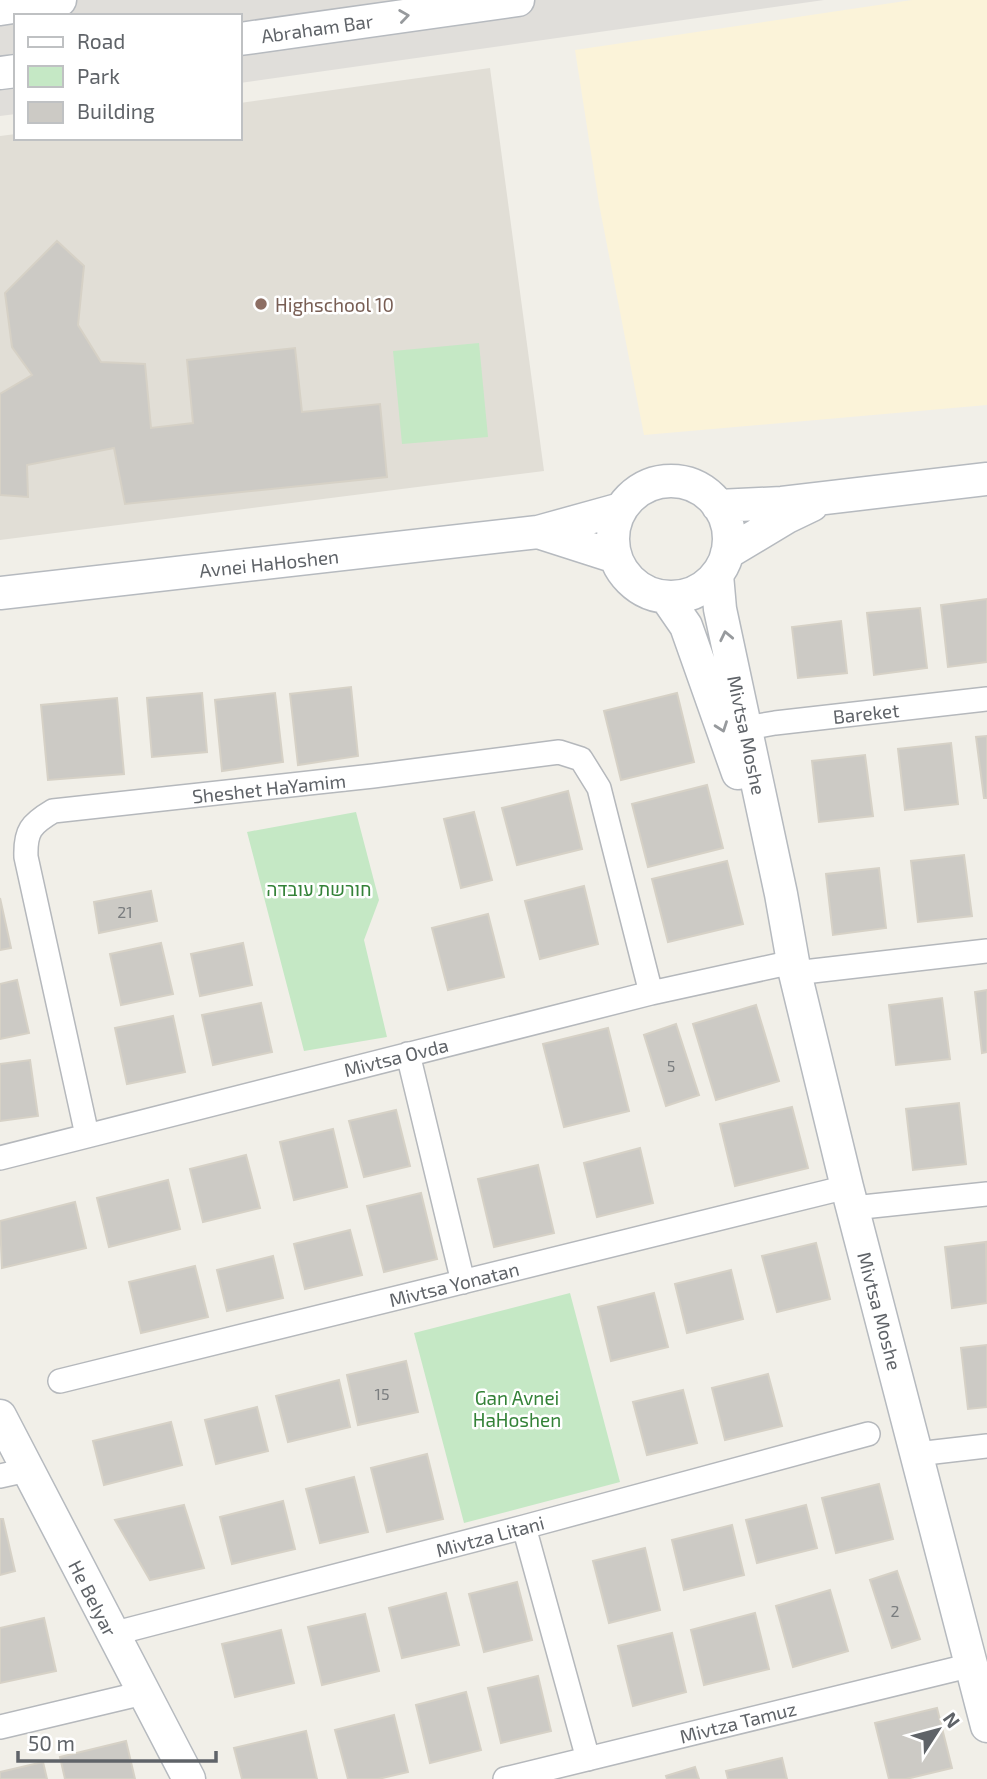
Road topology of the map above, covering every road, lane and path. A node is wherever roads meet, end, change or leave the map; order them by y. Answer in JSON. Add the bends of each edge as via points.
{"nodes":[{"id":1,"x":60,"y":0,"type":"edge"},
{"id":2,"x":518,"y":0,"type":"edge"},
{"id":3,"x":0,"y":9,"type":"edge"},
{"id":4,"x":242,"y":39,"type":"edge"},
{"id":5,"x":987,"y":479,"type":"edge"},
{"id":6,"x":829,"y":497,"type":"junction"},
{"id":7,"x":718,"y":506,"type":"junction"},
{"id":8,"x":621,"y":509,"type":"junction"},
{"id":9,"x":538,"y":532,"type":"junction"},
{"id":10,"x":616,"y":558,"type":"junction"},
{"id":11,"x":722,"y":564,"type":"junction"},
{"id":12,"x":0,"y":593,"type":"edge"},
{"id":13,"x":666,"y":597,"type":"junction"},
{"id":14,"x":987,"y":699,"type":"edge"},
{"id":15,"x":746,"y":728,"type":"junction"},
{"id":16,"x":781,"y":894,"type":"junction"},
{"id":17,"x":987,"y":951,"type":"edge"},
{"id":18,"x":794,"y":967,"type":"junction"},
{"id":19,"x":652,"y":993,"type":"junction"},
{"id":20,"x":408,"y":1054,"type":"junction"},
{"id":21,"x":87,"y":1135,"type":"junction"},
{"id":22,"x":0,"y":1158,"type":"edge"},
{"id":23,"x":987,"y":1194,"type":"edge"},
{"id":24,"x":850,"y":1198,"type":"junction"},
{"id":25,"x":463,"y":1282,"type":"junction"},
{"id":26,"x":60,"y":1381,"type":"dead end"},
{"id":27,"x":0,"y":1416,"type":"edge"},
{"id":28,"x":868,"y":1434,"type":"dead end"},
{"id":29,"x":987,"y":1446,"type":"edge"},
{"id":30,"x":917,"y":1454,"type":"junction"},
{"id":31,"x":13,"y":1473,"type":"edge"},
{"id":32,"x":524,"y":1527,"type":"junction"},
{"id":33,"x":112,"y":1634,"type":"junction"},
{"id":34,"x":979,"y":1682,"type":"edge"},
{"id":35,"x":143,"y":1693,"type":"junction"},
{"id":36,"x":987,"y":1726,"type":"edge"},
{"id":37,"x":0,"y":1727,"type":"edge"},
{"id":38,"x":588,"y":1759,"type":"junction"},
{"id":39,"x":189,"y":1779,"type":"edge"},
{"id":40,"x":505,"y":1779,"type":"edge"}],
"edges":[{"from":1,"to":3,"type":"street"},
{"from":4,"to":2,"type":"street","name":"Abraham Bar","one_way":true},
{"from":5,"to":6,"type":"street"},
{"from":6,"to":7,"type":"street"},
{"from":6,"to":11,"type":"street","via":[[787,517]]},
{"from":7,"to":8,"type":"street","via":[[688,484],[669,481],[634,494]]},
{"from":7,"to":11,"type":"street","via":[[728,537]]},
{"from":8,"to":9,"type":"street","name":"Avnei HaHoshen"},
{"from":8,"to":10,"type":"street","via":[[614,532]]},
{"from":9,"to":10,"type":"street","name":"Avnei HaHoshen"},
{"from":9,"to":12,"type":"street","name":"Avnei HaHoshen"},
{"from":10,"to":13,"type":"street","via":[[634,584]]},
{"from":11,"to":13,"type":"street","via":[[702,588],[685,596]]},
{"from":15,"to":11,"type":"street","name":"Mivtsa Moshe","one_way":true,"via":[[720,609]]},
{"from":13,"to":16,"type":"street","name":"Mivtsa Moshe","one_way":true,"via":[[686,626]]},
{"from":14,"to":15,"type":"street","name":"Bareket"},
{"from":15,"to":16,"type":"street","name":"Mivtsa Moshe"},
{"from":16,"to":18,"type":"street","name":"Mivtsa Moshe"},
{"from":17,"to":18,"type":"street"},
{"from":18,"to":19,"type":"street","name":"Mivtsa Ovda"},
{"from":18,"to":24,"type":"street","name":"Mivtsa Moshe"},
{"from":19,"to":20,"type":"street","name":"Mivtsa Ovda"},
{"from":19,"to":21,"type":"street","name":"Sheshet HaYamim","via":[[598,788],[581,759],[559,752],[53,811],[35,822],[26,839],[26,857]]},
{"from":20,"to":21,"type":"street","name":"Mivtsa Ovda"},
{"from":20,"to":25,"type":"street"},
{"from":21,"to":22,"type":"street","name":"Mivtsa Ovda"},
{"from":23,"to":24,"type":"street","name":"Mivtsa Yonatan"},
{"from":24,"to":25,"type":"street","name":"Mivtsa Yonatan"},
{"from":24,"to":30,"type":"street","name":"Mivtsa Moshe"},
{"from":25,"to":26,"type":"street","name":"Mivtsa Yonatan"},
{"from":27,"to":31,"type":"street","name":"He BeIyar"},
{"from":28,"to":32,"type":"street","name":"Mivtza Litani"},
{"from":29,"to":30,"type":"street"},
{"from":30,"to":34,"type":"street","name":"Mivtsa Moshe"},
{"from":31,"to":33,"type":"street","name":"He BeIyar"},
{"from":32,"to":33,"type":"street","name":"Mivtza Litani"},
{"from":32,"to":38,"type":"street"},
{"from":33,"to":35,"type":"street","name":"He BeIyar"},
{"from":34,"to":36,"type":"street","name":"Mivtsa Moshe"},
{"from":34,"to":38,"type":"street","name":"Mivtza Tamuz"},
{"from":35,"to":37,"type":"street"},
{"from":35,"to":39,"type":"street","name":"He BeIyar"},
{"from":38,"to":40,"type":"street","name":"Mivtza Tamuz"}]}
